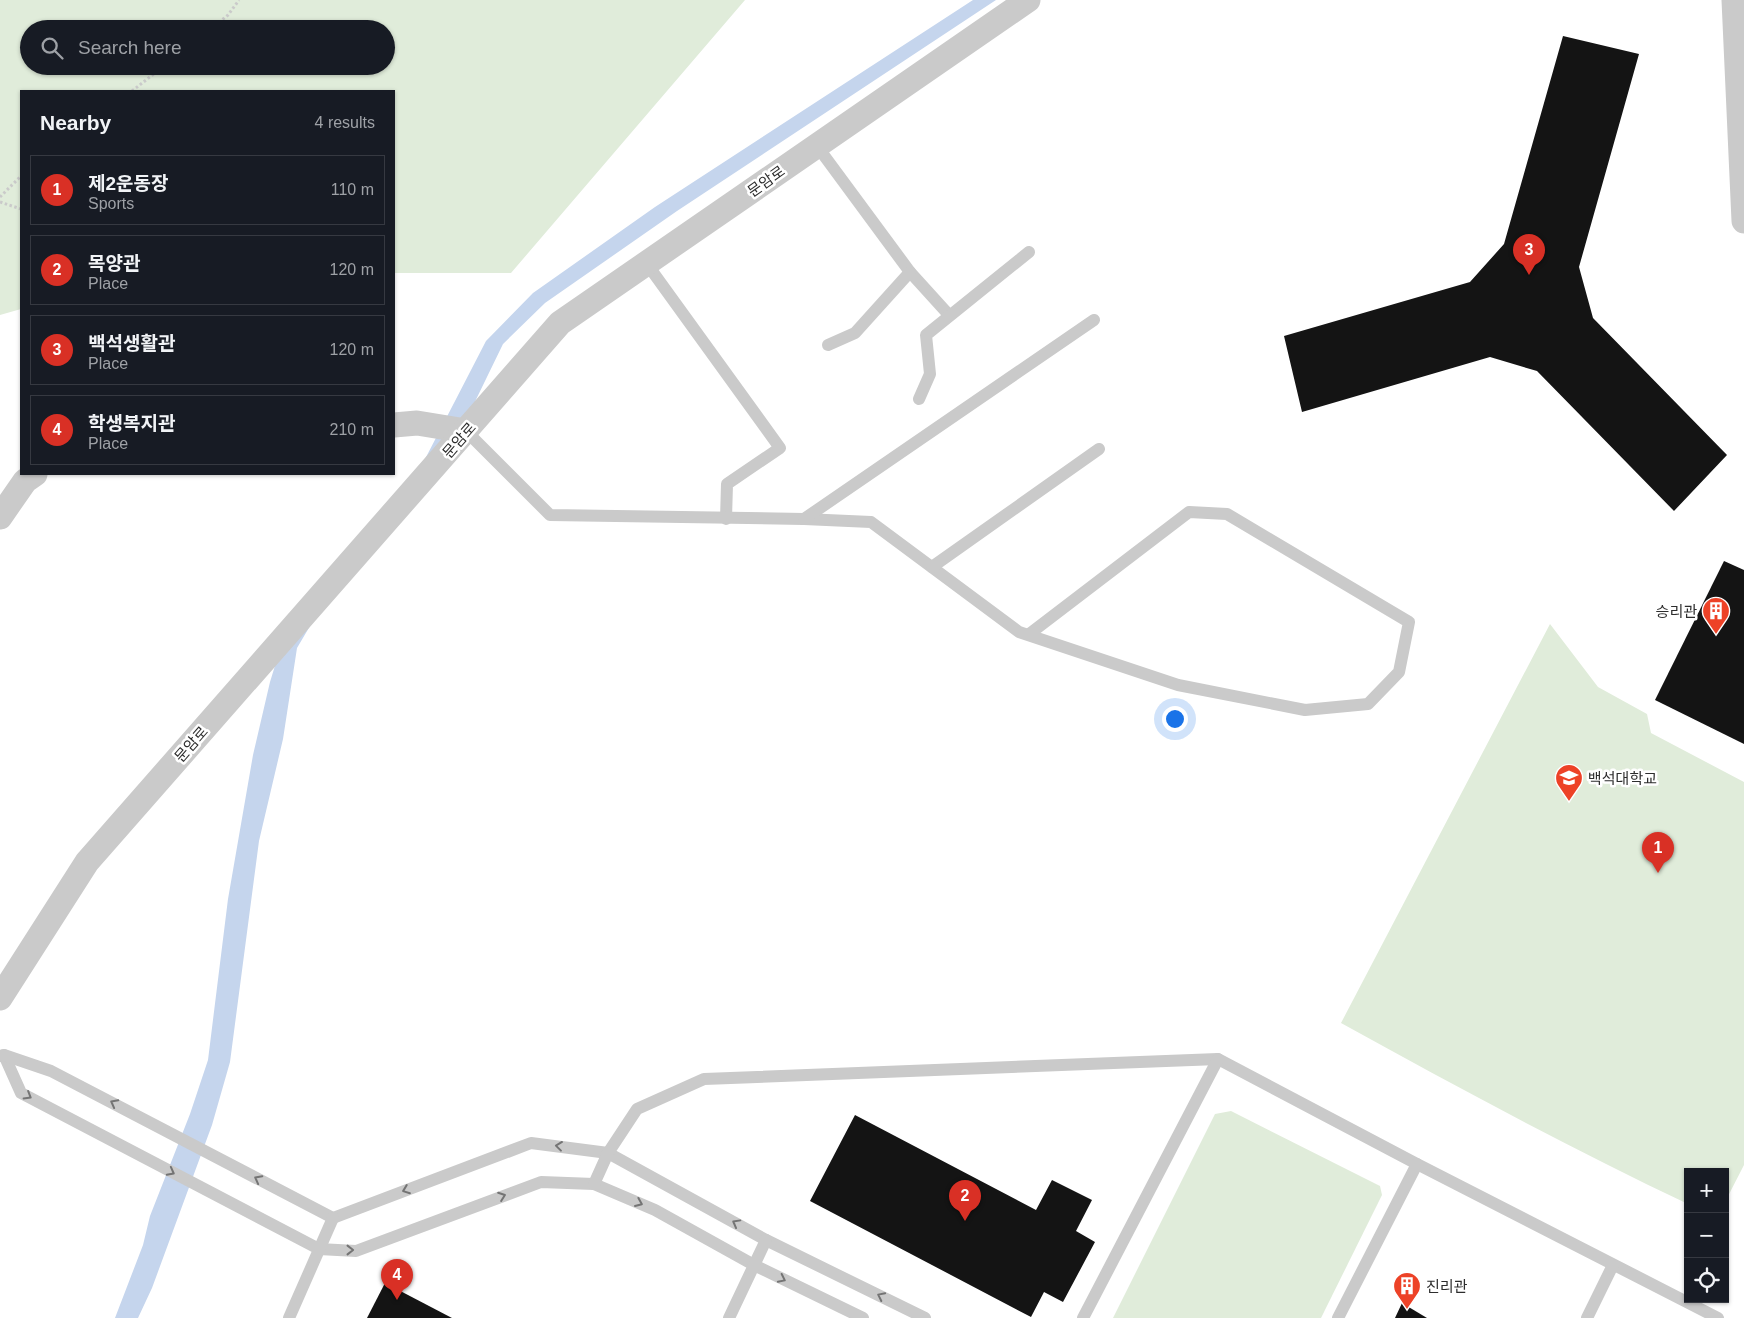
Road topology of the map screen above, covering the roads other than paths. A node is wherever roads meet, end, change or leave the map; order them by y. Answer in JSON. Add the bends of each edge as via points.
{"nodes":[{"id":1,"x":1028,"y":0,"type":"edge"},
{"id":2,"x":1734,"y":0,"type":"edge"},
{"id":3,"x":817,"y":146,"type":"junction"},
{"id":4,"x":1744,"y":221,"type":"edge"},
{"id":5,"x":1029,"y":252,"type":"dead end"},
{"id":6,"x":646,"y":264,"type":"junction"},
{"id":7,"x":910,"y":272,"type":"junction"},
{"id":8,"x":949,"y":316,"type":"junction"},
{"id":9,"x":1094,"y":320,"type":"dead end"},
{"id":10,"x":828,"y":345,"type":"dead end"},
{"id":11,"x":919,"y":399,"type":"dead end"},
{"id":12,"x":395,"y":425,"type":"edge"},
{"id":13,"x":466,"y":431,"type":"junction"},
{"id":14,"x":1099,"y":449,"type":"dead end"},
{"id":15,"x":34,"y":475,"type":"edge"},
{"id":16,"x":0,"y":517,"type":"edge"},
{"id":17,"x":726,"y":518,"type":"junction"},
{"id":18,"x":804,"y":519,"type":"junction"},
{"id":19,"x":932,"y":567,"type":"junction"},
{"id":20,"x":1028,"y":634,"type":"junction"},
{"id":21,"x":0,"y":998,"type":"edge"},
{"id":22,"x":2,"y":1055,"type":"edge"},
{"id":23,"x":1218,"y":1059,"type":"junction"},
{"id":24,"x":608,"y":1153,"type":"junction"},
{"id":25,"x":1417,"y":1164,"type":"junction"},
{"id":26,"x":594,"y":1184,"type":"junction"},
{"id":27,"x":333,"y":1218,"type":"junction"},
{"id":28,"x":766,"y":1240,"type":"junction"},
{"id":29,"x":319,"y":1249,"type":"junction"},
{"id":30,"x":1613,"y":1264,"type":"junction"},
{"id":31,"x":754,"y":1265,"type":"junction"},
{"id":32,"x":289,"y":1318,"type":"edge"},
{"id":33,"x":729,"y":1318,"type":"edge"},
{"id":34,"x":862,"y":1318,"type":"edge"},
{"id":35,"x":925,"y":1318,"type":"edge"},
{"id":36,"x":1083,"y":1318,"type":"edge"},
{"id":37,"x":1338,"y":1318,"type":"edge"},
{"id":38,"x":1587,"y":1318,"type":"edge"},
{"id":39,"x":1718,"y":1318,"type":"edge"}],
"edges":[{"from":1,"to":3,"type":"street","name":"문암로"},
{"from":2,"to":4,"type":"street"},
{"from":3,"to":6,"type":"street","name":"문암로"},
{"from":3,"to":7,"type":"lane"},
{"from":5,"to":8,"type":"lane"},
{"from":6,"to":13,"type":"street","name":"문암로","via":[[560,323]]},
{"from":6,"to":17,"type":"lane","via":[[780,448],[727,484]]},
{"from":7,"to":8,"type":"lane"},
{"from":7,"to":10,"type":"lane","via":[[855,333]]},
{"from":8,"to":11,"type":"lane","via":[[926,335],[930,374]]},
{"from":9,"to":18,"type":"lane"},
{"from":12,"to":13,"type":"street","via":[[417,424]]},
{"from":13,"to":17,"type":"lane","via":[[550,515]]},
{"from":13,"to":21,"type":"street","name":"문암로","via":[[87,862]]},
{"from":14,"to":19,"type":"lane"},
{"from":15,"to":16,"type":"street","via":[[25,481]]},
{"from":17,"to":18,"type":"lane"},
{"from":18,"to":19,"type":"lane","via":[[871,522]]},
{"from":19,"to":20,"type":"lane","via":[[1019,632]]},
{"from":20,"to":20,"type":"lane","via":[[1178,684],[1305,710],[1368,704],[1399,672],[1410,622],[1227,514],[1189,512]]},
{"from":27,"to":22,"type":"lane","one_way":true,"via":[[51,1070]]},
{"from":22,"to":29,"type":"lane","one_way":true,"via":[[21,1094]]},
{"from":23,"to":24,"type":"lane","via":[[704,1079],[637,1110]]},
{"from":23,"to":25,"type":"lane"},
{"from":23,"to":36,"type":"lane"},
{"from":24,"to":26,"type":"lane"},
{"from":24,"to":27,"type":"lane","one_way":true,"via":[[531,1143]]},
{"from":28,"to":24,"type":"lane","one_way":true},
{"from":25,"to":30,"type":"lane"},
{"from":25,"to":37,"type":"lane"},
{"from":29,"to":26,"type":"lane","one_way":true,"via":[[356,1251],[541,1182]]},
{"from":26,"to":31,"type":"lane","one_way":true,"via":[[655,1210]]},
{"from":27,"to":29,"type":"lane"},
{"from":28,"to":31,"type":"lane"},
{"from":35,"to":28,"type":"lane","one_way":true},
{"from":29,"to":32,"type":"lane"},
{"from":30,"to":38,"type":"lane"},
{"from":30,"to":39,"type":"lane"},
{"from":31,"to":33,"type":"lane"},
{"from":31,"to":34,"type":"lane","one_way":true}]}
